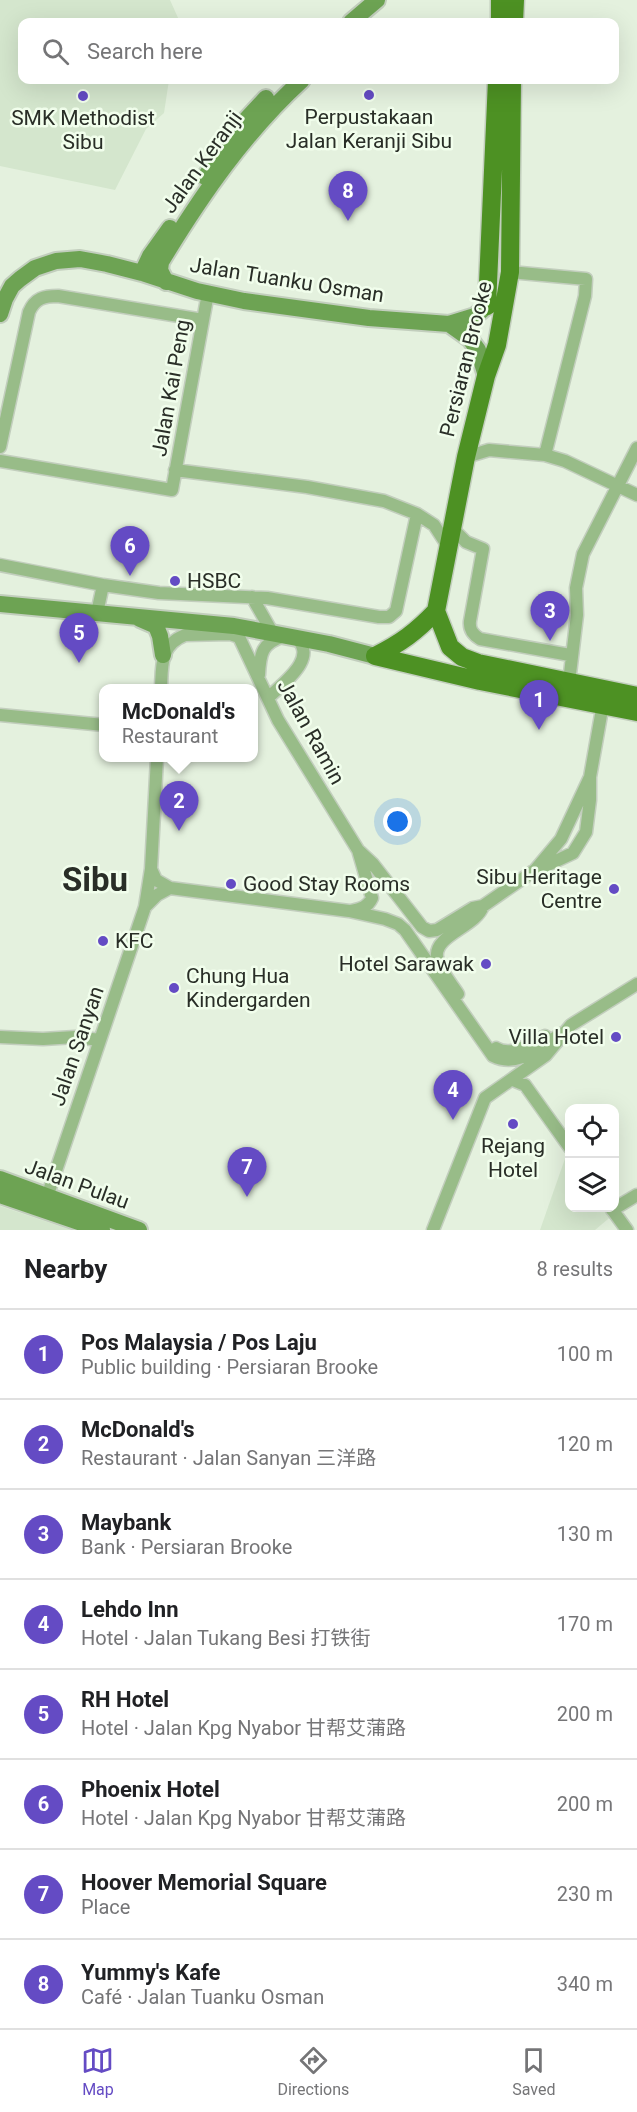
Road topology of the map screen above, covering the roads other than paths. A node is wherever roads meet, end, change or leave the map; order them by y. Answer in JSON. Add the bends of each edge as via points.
{"nodes":[{"id":1,"x":378,"y":0,"type":"edge"},
{"id":2,"x":392,"y":0,"type":"edge"},
{"id":3,"x":500,"y":0,"type":"edge"},
{"id":4,"x":515,"y":0,"type":"edge"},
{"id":5,"x":356,"y":18,"type":"edge"},
{"id":6,"x":372,"y":18,"type":"edge"},
{"id":7,"x":500,"y":18,"type":"edge"},
{"id":8,"x":514,"y":18,"type":"edge"},
{"id":9,"x":282,"y":84,"type":"edge"},
{"id":10,"x":298,"y":84,"type":"edge"},
{"id":11,"x":497,"y":84,"type":"edge"},
{"id":12,"x":512,"y":84,"type":"edge"},
{"id":13,"x":248,"y":138,"type":"junction"},
{"id":14,"x":217,"y":159,"type":"junction"},
{"id":15,"x":510,"y":272,"type":"junction"},
{"id":16,"x":142,"y":273,"type":"junction"},
{"id":17,"x":166,"y":282,"type":"junction"},
{"id":18,"x":208,"y":293,"type":"junction"},
{"id":19,"x":487,"y":306,"type":"joint"},
{"id":20,"x":0,"y":314,"type":"edge"},
{"id":21,"x":203,"y":320,"type":"junction"},
{"id":22,"x":449,"y":324,"type":"junction"},
{"id":23,"x":486,"y":376,"type":"junction"},
{"id":24,"x":0,"y":447,"type":"edge"},
{"id":25,"x":637,"y":448,"type":"edge"},
{"id":26,"x":545,"y":455,"type":"junction"},
{"id":27,"x":466,"y":457,"type":"junction"},
{"id":28,"x":0,"y":461,"type":"edge"},
{"id":29,"x":176,"y":470,"type":"junction"},
{"id":30,"x":616,"y":486,"type":"junction"},
{"id":31,"x":637,"y":495,"type":"edge"},
{"id":32,"x":417,"y":514,"type":"junction"},
{"id":33,"x":453,"y":529,"type":"junction"},
{"id":34,"x":449,"y":548,"type":"junction"},
{"id":35,"x":0,"y":565,"type":"edge"},
{"id":36,"x":103,"y":585,"type":"junction"},
{"id":37,"x":252,"y":597,"type":"junction"},
{"id":38,"x":1,"y":604,"type":"edge"},
{"id":39,"x":436,"y":611,"type":"junction"},
{"id":40,"x":98,"y":613,"type":"junction"},
{"id":41,"x":130,"y":616,"type":"junction"},
{"id":42,"x":285,"y":635,"type":"junction"},
{"id":43,"x":163,"y":655,"type":"junction"},
{"id":44,"x":570,"y":655,"type":"junction"},
{"id":45,"x":375,"y":656,"type":"junction"},
{"id":46,"x":258,"y":677,"type":"junction"},
{"id":47,"x":568,"y":682,"type":"junction"},
{"id":48,"x":161,"y":684,"type":"edge"},
{"id":49,"x":637,"y":696,"type":"edge"},
{"id":50,"x":604,"y":698,"type":"junction"},
{"id":51,"x":268,"y":699,"type":"junction"},
{"id":52,"x":637,"y":712,"type":"edge"},
{"id":53,"x":0,"y":715,"type":"edge"},
{"id":54,"x":99,"y":725,"type":"edge"},
{"id":55,"x":157,"y":762,"type":"edge"},
{"id":56,"x":590,"y":777,"type":"junction"},
{"id":57,"x":358,"y":850,"type":"junction"},
{"id":58,"x":150,"y":870,"type":"junction"},
{"id":59,"x":535,"y":870,"type":"junction"},
{"id":60,"x":170,"y":888,"type":"junction"},
{"id":61,"x":483,"y":906,"type":"junction"},
{"id":62,"x":144,"y":907,"type":"junction"},
{"id":63,"x":349,"y":911,"type":"junction"},
{"id":64,"x":637,"y":984,"type":"edge"},
{"id":65,"x":567,"y":1029,"type":"junction"},
{"id":66,"x":0,"y":1037,"type":"edge"},
{"id":67,"x":100,"y":1040,"type":"junction"},
{"id":68,"x":524,"y":1070,"type":"junction"},
{"id":69,"x":509,"y":1081,"type":"junction"},
{"id":70,"x":525,"y":1085,"type":"junction"},
{"id":71,"x":565,"y":1141,"type":"edge"},
{"id":72,"x":0,"y":1179,"type":"edge"},
{"id":73,"x":0,"y":1195,"type":"edge"},
{"id":74,"x":637,"y":1195,"type":"edge"},
{"id":75,"x":47,"y":1197,"type":"junction"},
{"id":76,"x":619,"y":1205,"type":"edge"},
{"id":77,"x":614,"y":1212,"type":"edge"},
{"id":78,"x":102,"y":1230,"type":"edge"},
{"id":79,"x":139,"y":1230,"type":"edge"},
{"id":80,"x":434,"y":1230,"type":"edge"},
{"id":81,"x":627,"y":1230,"type":"edge"}],
"edges":[{"from":1,"to":5,"type":"street"},
{"from":2,"to":6,"type":"street"},
{"from":3,"to":7,"type":"main road"},
{"from":4,"to":8,"type":"main road"},
{"from":9,"to":14,"type":"street","name":"Jalan Keranji","via":[[240,126]]},
{"from":10,"to":13,"type":"street","name":"Jalan Keranji","via":[[270,109]]},
{"from":11,"to":19,"type":"main road","name":"Persiaran Brooke"},
{"from":12,"to":15,"type":"main road","name":"Persiaran Brooke"},
{"from":13,"to":14,"type":"street","via":[[226,159]]},
{"from":13,"to":17,"type":"street","name":"Jalan Keranji","via":[[199,201],[161,262]]},
{"from":14,"to":16,"type":"street","name":"Jalan Keranji"},
{"from":15,"to":23,"type":"main road","name":"Persiaran Brooke","via":[[497,345]]},
{"from":15,"to":26,"type":"street","via":[[586,279]]},
{"from":16,"to":17,"type":"street","name":"Jalan Tuanku Osman"},
{"from":16,"to":20,"type":"street","name":"Jalan Tuanku Osman","via":[[80,259],[56,261],[35,268],[12,286]]},
{"from":17,"to":18,"type":"street","name":"Jalan Tuanku Osman"},
{"from":18,"to":21,"type":"street","name":"Jalan Kai Peng"},
{"from":18,"to":22,"type":"street","name":"Jalan Tuanku Osman","via":[[369,318]]},
{"from":19,"to":22,"type":"street","via":[[475,316]]},
{"from":21,"to":24,"type":"street","via":[[58,296],[38,299],[29,312]]},
{"from":21,"to":29,"type":"street","name":"Jalan Kai Peng"},
{"from":22,"to":23,"type":"street","via":[[478,350]]},
{"from":23,"to":27,"type":"main road","name":"Persiaran Brooke"},
{"from":25,"to":30,"type":"street"},
{"from":26,"to":27,"type":"street","via":[[489,450]]},
{"from":26,"to":30,"type":"street"},
{"from":27,"to":33,"type":"main road","name":"Persiaran Brooke"},
{"from":28,"to":29,"type":"street","name":"Jalan Kai Peng","via":[[172,490]]},
{"from":29,"to":32,"type":"street","via":[[384,501]]},
{"from":30,"to":31,"type":"street"},
{"from":30,"to":44,"type":"street","via":[[583,554]]},
{"from":32,"to":34,"type":"street","via":[[434,525]]},
{"from":32,"to":37,"type":"street","via":[[393,615],[379,617]]},
{"from":33,"to":34,"type":"main road","name":"Persiaran Brooke"},
{"from":33,"to":44,"type":"street","via":[[465,542],[483,549],[470,621],[475,636]]},
{"from":34,"to":39,"type":"main road","name":"Persiaran Brooke"},
{"from":35,"to":36,"type":"street"},
{"from":36,"to":37,"type":"street","via":[[159,593]]},
{"from":36,"to":40,"type":"street"},
{"from":37,"to":42,"type":"street"},
{"from":38,"to":40,"type":"street"},
{"from":39,"to":45,"type":"main road","via":[[417,631]]},
{"from":39,"to":47,"type":"main road","name":"Persiaran Brooke","via":[[446,642],[462,657]]},
{"from":40,"to":41,"type":"street"},
{"from":41,"to":42,"type":"street"},
{"from":41,"to":43,"type":"street","via":[[156,626]]},
{"from":42,"to":45,"type":"street"},
{"from":42,"to":46,"type":"street","via":[[264,648]]},
{"from":42,"to":51,"type":"street","via":[[300,641],[301,665]]},
{"from":43,"to":46,"type":"street","name":"Jalan Ramin","via":[[186,634],[230,634],[244,643]]},
{"from":43,"to":48,"type":"street"},
{"from":44,"to":47,"type":"street"},
{"from":45,"to":50,"type":"main road","name":"Persiaran Brooke","via":[[480,681]]},
{"from":46,"to":51,"type":"street","name":"Jalan Ramin"},
{"from":47,"to":50,"type":"main road","name":"Persiaran Brooke"},
{"from":49,"to":50,"type":"main road","name":"Persiaran Brooke"},
{"from":50,"to":52,"type":"main road","name":"Persiaran Brooke"},
{"from":50,"to":56,"type":"street"},
{"from":51,"to":57,"type":"street","name":"Jalan Ramin"},
{"from":53,"to":54,"type":"street"},
{"from":55,"to":58,"type":"street","name":"Jalan Sanyan"},
{"from":56,"to":59,"type":"street","via":[[561,839]]},
{"from":56,"to":59,"type":"street","via":[[590,815],[583,840],[573,853]]},
{"from":57,"to":61,"type":"street","via":[[429,931]]},
{"from":57,"to":63,"type":"street","name":"Jalan Ramin","via":[[372,897],[369,904]]},
{"from":58,"to":60,"type":"street","via":[[156,880]]},
{"from":58,"to":62,"type":"street","name":"Jalan Sanyan"},
{"from":59,"to":61,"type":"street"},
{"from":60,"to":62,"type":"street"},
{"from":60,"to":63,"type":"street"},
{"from":61,"to":65,"type":"street","via":[[475,918],[441,944],[437,956],[464,1003],[502,1052],[510,1053],[559,1028]]},
{"from":62,"to":67,"type":"street","name":"Jalan Sanyan"},
{"from":63,"to":65,"type":"street","via":[[385,919],[405,930],[493,1056],[517,1060]]},
{"from":64,"to":65,"type":"street"},
{"from":65,"to":68,"type":"street","via":[[546,1055]]},
{"from":66,"to":67,"type":"street"},
{"from":67,"to":75,"type":"street","name":"Jalan Sanyan"},
{"from":68,"to":69,"type":"street"},
{"from":68,"to":70,"type":"street"},
{"from":69,"to":70,"type":"street"},
{"from":69,"to":80,"type":"street","via":[[483,1103]]},
{"from":70,"to":71,"type":"street"},
{"from":72,"to":75,"type":"street","name":"Jalan Pulau"},
{"from":73,"to":78,"type":"street","name":"Jalan Pulau"},
{"from":74,"to":76,"type":"street"},
{"from":75,"to":79,"type":"street","name":"Jalan Pulau"},
{"from":77,"to":81,"type":"street"}]}
